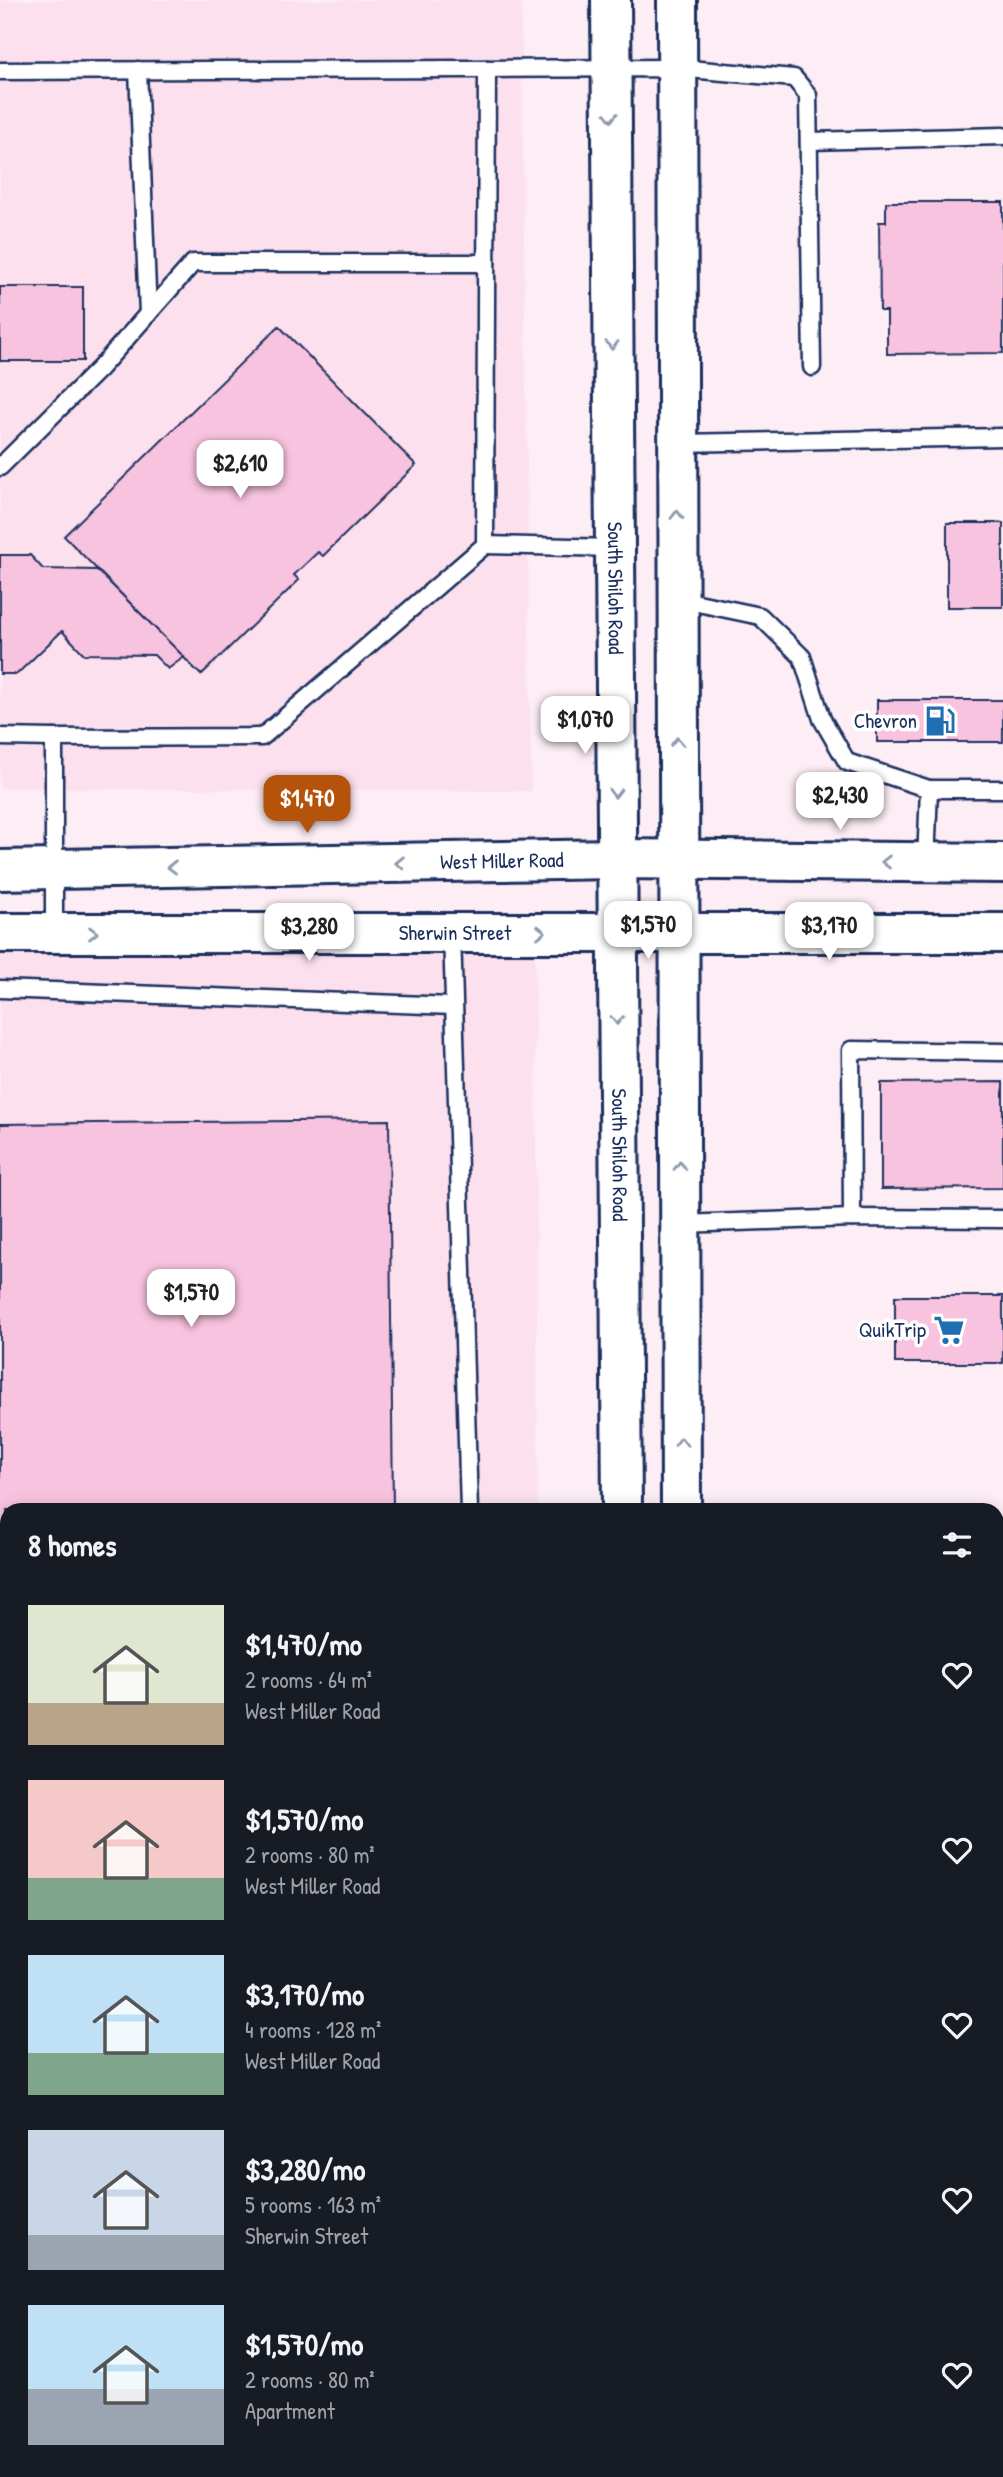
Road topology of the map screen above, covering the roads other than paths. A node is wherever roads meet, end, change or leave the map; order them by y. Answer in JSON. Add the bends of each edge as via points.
{"nodes":[{"id":1,"x":611,"y":0,"type":"edge"},
{"id":2,"x":677,"y":0,"type":"edge"},
{"id":3,"x":677,"y":68,"type":"junction"},
{"id":4,"x":487,"y":69,"type":"junction"},
{"id":5,"x":611,"y":69,"type":"junction"},
{"id":6,"x":138,"y":70,"type":"junction"},
{"id":7,"x":0,"y":71,"type":"edge"},
{"id":8,"x":1003,"y":136,"type":"edge"},
{"id":9,"x":809,"y":141,"type":"junction"},
{"id":10,"x":486,"y":263,"type":"junction"},
{"id":11,"x":148,"y":314,"type":"junction"},
{"id":12,"x":812,"y":367,"type":"dead end"},
{"id":13,"x":1003,"y":437,"type":"edge"},
{"id":14,"x":677,"y":443,"type":"junction"},
{"id":15,"x":0,"y":467,"type":"edge"},
{"id":16,"x":485,"y":545,"type":"junction"},
{"id":17,"x":614,"y":548,"type":"junction"},
{"id":18,"x":677,"y":598,"type":"junction"},
{"id":19,"x":0,"y":737,"type":"edge"},
{"id":20,"x":54,"y":738,"type":"junction"},
{"id":21,"x":929,"y":789,"type":"junction"},
{"id":22,"x":1003,"y":789,"type":"edge"},
{"id":23,"x":615,"y":859,"type":"junction"},
{"id":24,"x":677,"y":860,"type":"junction"},
{"id":25,"x":926,"y":862,"type":"junction"},
{"id":26,"x":1003,"y":863,"type":"edge"},
{"id":27,"x":53,"y":869,"type":"junction"},
{"id":28,"x":0,"y":870,"type":"edge"},
{"id":29,"x":617,"y":931,"type":"junction"},
{"id":30,"x":680,"y":931,"type":"junction"},
{"id":31,"x":452,"y":932,"type":"junction"},
{"id":32,"x":0,"y":933,"type":"edge"},
{"id":33,"x":54,"y":933,"type":"junction"},
{"id":34,"x":1003,"y":933,"type":"edge"},
{"id":35,"x":0,"y":989,"type":"edge"},
{"id":36,"x":453,"y":1006,"type":"junction"},
{"id":37,"x":1003,"y":1052,"type":"edge"},
{"id":38,"x":852,"y":1218,"type":"junction"},
{"id":39,"x":1003,"y":1219,"type":"edge"},
{"id":40,"x":681,"y":1224,"type":"junction"},
{"id":41,"x":469,"y":1503,"type":"edge"},
{"id":42,"x":622,"y":1503,"type":"edge"},
{"id":43,"x":681,"y":1503,"type":"edge"}],
"edges":[{"from":1,"to":5,"type":"main road","name":"South Shiloh Road"},
{"from":2,"to":3,"type":"main road"},
{"from":3,"to":5,"type":"lane"},
{"from":3,"to":9,"type":"lane","via":[[794,78],[808,95]]},
{"from":3,"to":14,"type":"main road"},
{"from":4,"to":5,"type":"lane"},
{"from":4,"to":6,"type":"lane"},
{"from":4,"to":10,"type":"lane"},
{"from":5,"to":17,"type":"main road","name":"South Shiloh Road","one_way":true},
{"from":6,"to":7,"type":"lane"},
{"from":6,"to":11,"type":"lane"},
{"from":8,"to":9,"type":"lane"},
{"from":9,"to":12,"type":"lane"},
{"from":10,"to":11,"type":"lane","via":[[193,263]]},
{"from":10,"to":16,"type":"lane"},
{"from":11,"to":15,"type":"lane"},
{"from":13,"to":14,"type":"lane"},
{"from":18,"to":14,"type":"main road","one_way":true},
{"from":16,"to":17,"type":"lane"},
{"from":16,"to":20,"type":"lane","via":[[262,737]]},
{"from":17,"to":23,"type":"main road","name":"South Shiloh Road","one_way":true},
{"from":18,"to":21,"type":"lane","via":[[760,616],[802,657],[822,719],[847,762]]},
{"from":24,"to":18,"type":"main road","one_way":true},
{"from":19,"to":20,"type":"lane"},
{"from":20,"to":27,"type":"lane"},
{"from":21,"to":22,"type":"lane"},
{"from":21,"to":25,"type":"lane"},
{"from":23,"to":24,"type":"main road","name":"West Miller Road"},
{"from":23,"to":27,"type":"main road","name":"West Miller Road","one_way":true},
{"from":23,"to":29,"type":"main road","name":"South Shiloh Road"},
{"from":25,"to":24,"type":"main road","name":"West Miller Road","one_way":true},
{"from":24,"to":30,"type":"main road"},
{"from":25,"to":26,"type":"main road","name":"West Miller Road"},
{"from":27,"to":28,"type":"main road","name":"West Miller Road"},
{"from":27,"to":33,"type":"lane"},
{"from":29,"to":30,"type":"main road"},
{"from":31,"to":29,"type":"main road","name":"Sherwin Street","one_way":true},
{"from":29,"to":42,"type":"main road","name":"South Shiloh Road","one_way":true},
{"from":30,"to":34,"type":"main road"},
{"from":40,"to":30,"type":"main road","one_way":true},
{"from":33,"to":31,"type":"main road","name":"Sherwin Street","one_way":true},
{"from":31,"to":36,"type":"lane"},
{"from":32,"to":33,"type":"main road","name":"Sherwin Street"},
{"from":35,"to":36,"type":"lane"},
{"from":36,"to":41,"type":"lane"},
{"from":37,"to":38,"type":"lane","via":[[851,1050]]},
{"from":38,"to":39,"type":"lane"},
{"from":38,"to":40,"type":"lane"},
{"from":43,"to":40,"type":"main road","one_way":true}]}
